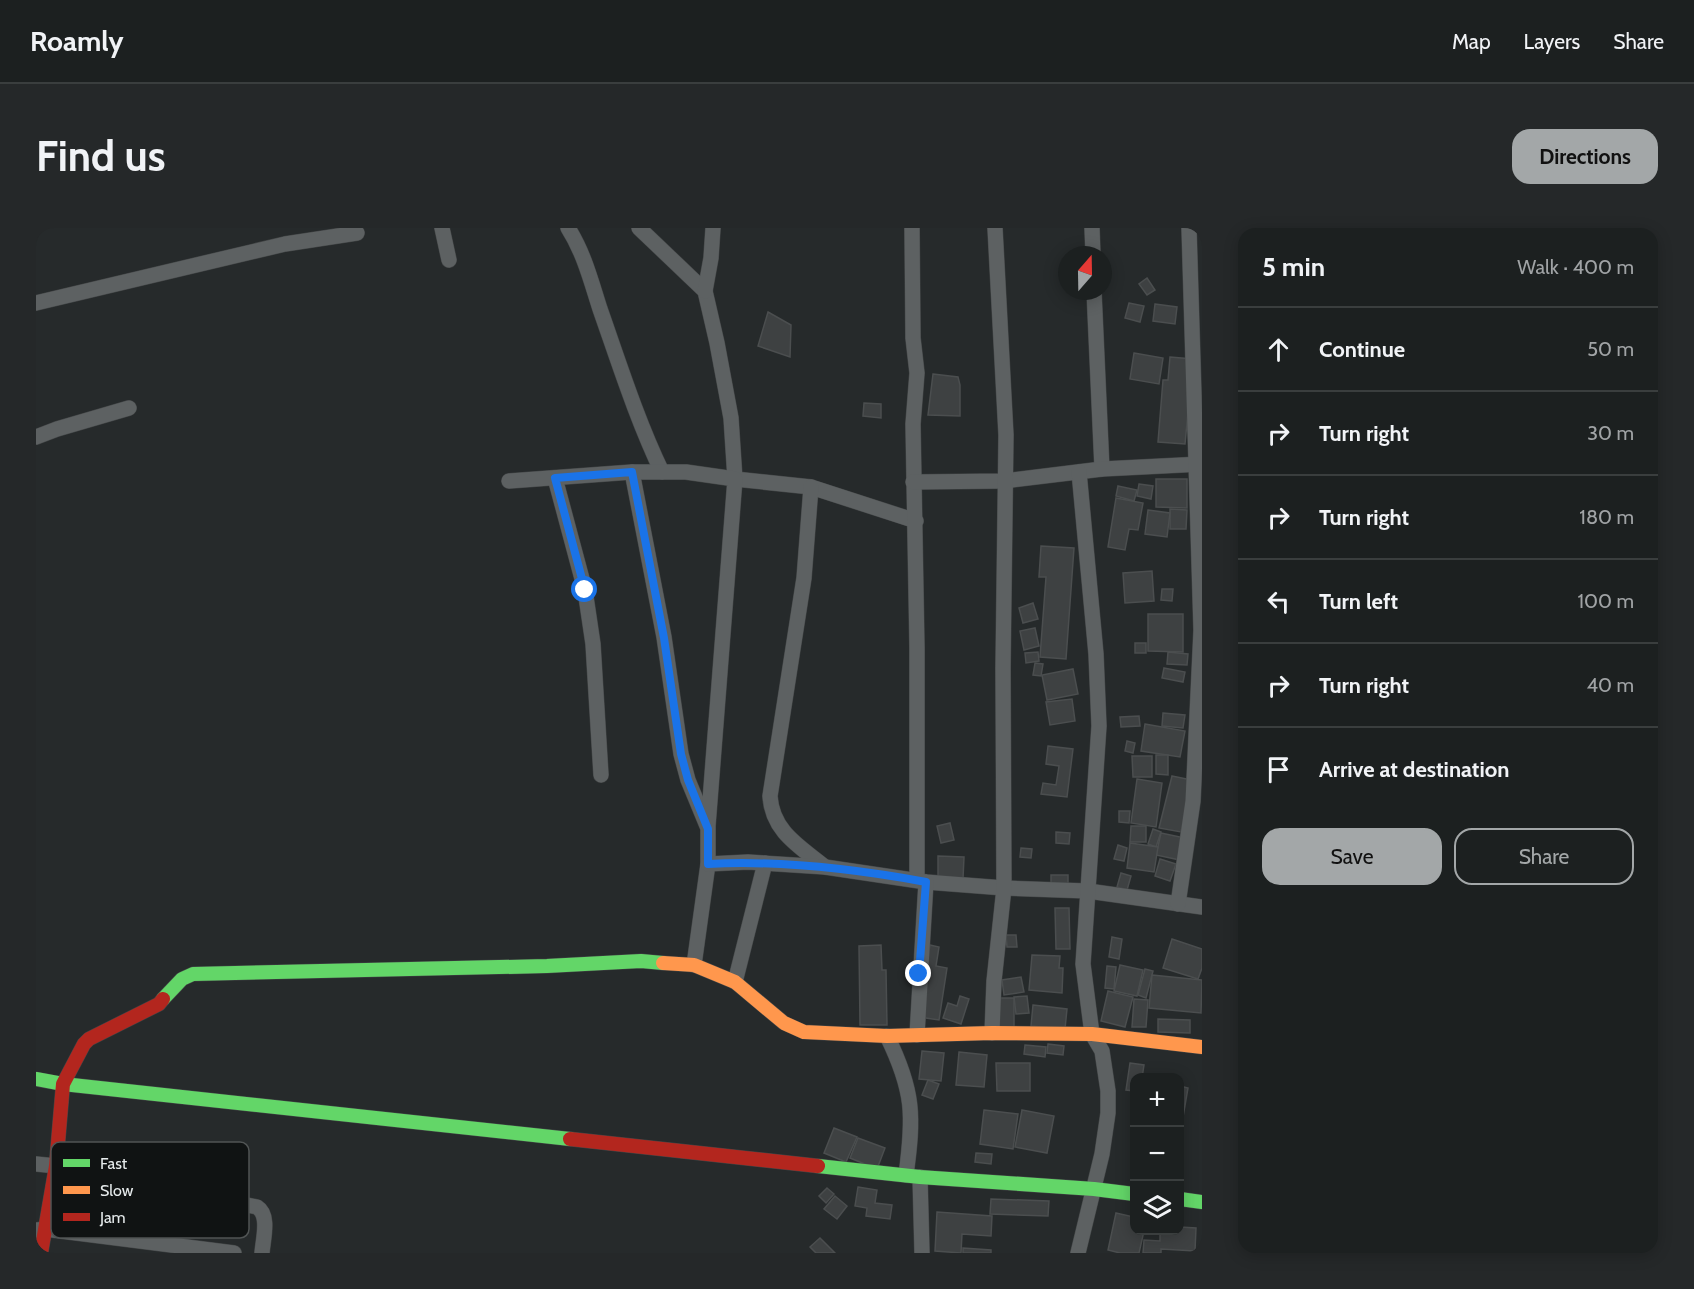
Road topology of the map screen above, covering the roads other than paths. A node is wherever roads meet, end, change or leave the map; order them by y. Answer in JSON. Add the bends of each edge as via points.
{"nodes":[{"id":1,"x":442,"y":228,"type":"edge"},
{"id":2,"x":568,"y":228,"type":"edge"},
{"id":3,"x":639,"y":228,"type":"edge"},
{"id":4,"x":713,"y":228,"type":"edge"},
{"id":5,"x":912,"y":228,"type":"edge"},
{"id":6,"x":995,"y":228,"type":"edge"},
{"id":7,"x":1092,"y":228,"type":"edge"},
{"id":8,"x":1190,"y":228,"type":"edge"},
{"id":9,"x":357,"y":233,"type":"dead end"},
{"id":10,"x":1093,"y":246,"type":"edge"},
{"id":11,"x":448,"y":260,"type":"dead end"},
{"id":12,"x":705,"y":291,"type":"junction"},
{"id":13,"x":1095,"y":300,"type":"edge"},
{"id":14,"x":36,"y":303,"type":"edge"},
{"id":15,"x":129,"y":408,"type":"dead end"},
{"id":16,"x":36,"y":437,"type":"edge"},
{"id":17,"x":1199,"y":464,"type":"edge"},
{"id":18,"x":1102,"y":469,"type":"junction"},
{"id":19,"x":632,"y":472,"type":"junction"},
{"id":20,"x":662,"y":472,"type":"junction"},
{"id":21,"x":1079,"y":472,"type":"junction"},
{"id":22,"x":555,"y":478,"type":"junction"},
{"id":23,"x":735,"y":479,"type":"junction"},
{"id":24,"x":509,"y":481,"type":"dead end"},
{"id":25,"x":1004,"y":481,"type":"junction"},
{"id":26,"x":913,"y":483,"type":"junction"},
{"id":27,"x":811,"y":487,"type":"junction"},
{"id":28,"x":916,"y":521,"type":"junction"},
{"id":29,"x":601,"y":776,"type":"dead end"},
{"id":30,"x":708,"y":829,"type":"junction"},
{"id":31,"x":765,"y":863,"type":"junction"},
{"id":32,"x":708,"y":864,"type":"junction"},
{"id":33,"x":825,"y":867,"type":"junction"},
{"id":34,"x":922,"y":881,"type":"junction"},
{"id":35,"x":1004,"y":888,"type":"junction"},
{"id":36,"x":1088,"y":891,"type":"junction"},
{"id":37,"x":1178,"y":904,"type":"junction"},
{"id":38,"x":1202,"y":907,"type":"edge"},
{"id":39,"x":694,"y":964,"type":"junction"},
{"id":40,"x":735,"y":982,"type":"junction"},
{"id":41,"x":992,"y":1033,"type":"junction"},
{"id":42,"x":1092,"y":1034,"type":"junction"},
{"id":43,"x":917,"y":1035,"type":"junction"},
{"id":44,"x":887,"y":1036,"type":"junction"},
{"id":45,"x":1202,"y":1047,"type":"edge"},
{"id":46,"x":36,"y":1079,"type":"edge"},
{"id":47,"x":63,"y":1084,"type":"junction"},
{"id":48,"x":58,"y":1142,"type":"edge"},
{"id":49,"x":36,"y":1164,"type":"edge"},
{"id":50,"x":51,"y":1166,"type":"edge"},
{"id":51,"x":913,"y":1176,"type":"junction"},
{"id":52,"x":51,"y":1186,"type":"edge"},
{"id":53,"x":1094,"y":1189,"type":"junction"},
{"id":54,"x":1130,"y":1194,"type":"edge"},
{"id":55,"x":1184,"y":1200,"type":"edge"},
{"id":56,"x":1202,"y":1202,"type":"edge"},
{"id":57,"x":249,"y":1205,"type":"edge"},
{"id":58,"x":40,"y":1229,"type":"edge"},
{"id":59,"x":113,"y":1238,"type":"edge"},
{"id":60,"x":41,"y":1253,"type":"edge"},
{"id":61,"x":234,"y":1253,"type":"edge"},
{"id":62,"x":262,"y":1253,"type":"edge"},
{"id":63,"x":922,"y":1253,"type":"edge"},
{"id":64,"x":1078,"y":1253,"type":"edge"}],
"edges":[{"from":1,"to":11,"type":"street"},
{"from":2,"to":20,"type":"street","via":[[590,272],[646,437]]},
{"from":3,"to":12,"type":"street"},
{"from":4,"to":12,"type":"street"},
{"from":5,"to":26,"type":"street","via":[[917,373]]},
{"from":6,"to":25,"type":"street","via":[[1006,435]]},
{"from":7,"to":10,"type":"street"},
{"from":8,"to":17,"type":"street"},
{"from":9,"to":14,"type":"street","via":[[285,244]]},
{"from":12,"to":23,"type":"street","via":[[731,418]]},
{"from":13,"to":18,"type":"street"},
{"from":15,"to":16,"type":"street"},
{"from":17,"to":18,"type":"street"},
{"from":17,"to":37,"type":"street","via":[[1201,641],[1193,801]]},
{"from":18,"to":21,"type":"street"},
{"from":19,"to":20,"type":"street"},
{"from":19,"to":22,"type":"street"},
{"from":19,"to":30,"type":"street","via":[[664,638],[681,754]]},
{"from":20,"to":23,"type":"street"},
{"from":21,"to":25,"type":"street"},
{"from":21,"to":36,"type":"street","via":[[1099,726]]},
{"from":22,"to":24,"type":"street"},
{"from":22,"to":29,"type":"street","via":[[593,644]]},
{"from":23,"to":27,"type":"street"},
{"from":23,"to":30,"type":"street"},
{"from":25,"to":26,"type":"street"},
{"from":25,"to":35,"type":"street"},
{"from":26,"to":28,"type":"street"},
{"from":27,"to":28,"type":"street"},
{"from":27,"to":33,"type":"street","via":[[804,578],[770,796],[771,810],[785,833]]},
{"from":28,"to":34,"type":"street"},
{"from":30,"to":32,"type":"street"},
{"from":31,"to":32,"type":"street"},
{"from":31,"to":33,"type":"street"},
{"from":31,"to":40,"type":"street"},
{"from":32,"to":39,"type":"street"},
{"from":33,"to":34,"type":"street"},
{"from":34,"to":35,"type":"street"},
{"from":34,"to":43,"type":"street"},
{"from":35,"to":36,"type":"street"},
{"from":35,"to":41,"type":"street"},
{"from":36,"to":37,"type":"street"},
{"from":36,"to":42,"type":"street","via":[[1083,964]]},
{"from":37,"to":38,"type":"street"},
{"from":39,"to":40,"type":"street"},
{"from":39,"to":47,"type":"street","via":[[640,961],[193,974],[182,979],[159,1004],[88,1039]]},
{"from":40,"to":44,"type":"street","via":[[784,1023],[804,1032]]},
{"from":41,"to":42,"type":"street"},
{"from":41,"to":43,"type":"street"},
{"from":42,"to":45,"type":"street"},
{"from":42,"to":53,"type":"street","via":[[1102,1051],[1108,1091],[1108,1113]]},
{"from":43,"to":44,"type":"street"},
{"from":44,"to":51,"type":"street","via":[[908,1088]]},
{"from":46,"to":47,"type":"street"},
{"from":47,"to":48,"type":"street"},
{"from":47,"to":51,"type":"street"},
{"from":49,"to":50,"type":"street"},
{"from":51,"to":53,"type":"street"},
{"from":51,"to":63,"type":"street"},
{"from":52,"to":58,"type":"street"},
{"from":53,"to":54,"type":"street"},
{"from":53,"to":64,"type":"street"},
{"from":55,"to":56,"type":"street"},
{"from":57,"to":62,"type":"street","via":[[257,1207],[264,1216]]},
{"from":58,"to":60,"type":"street"},
{"from":59,"to":61,"type":"street"}]}
